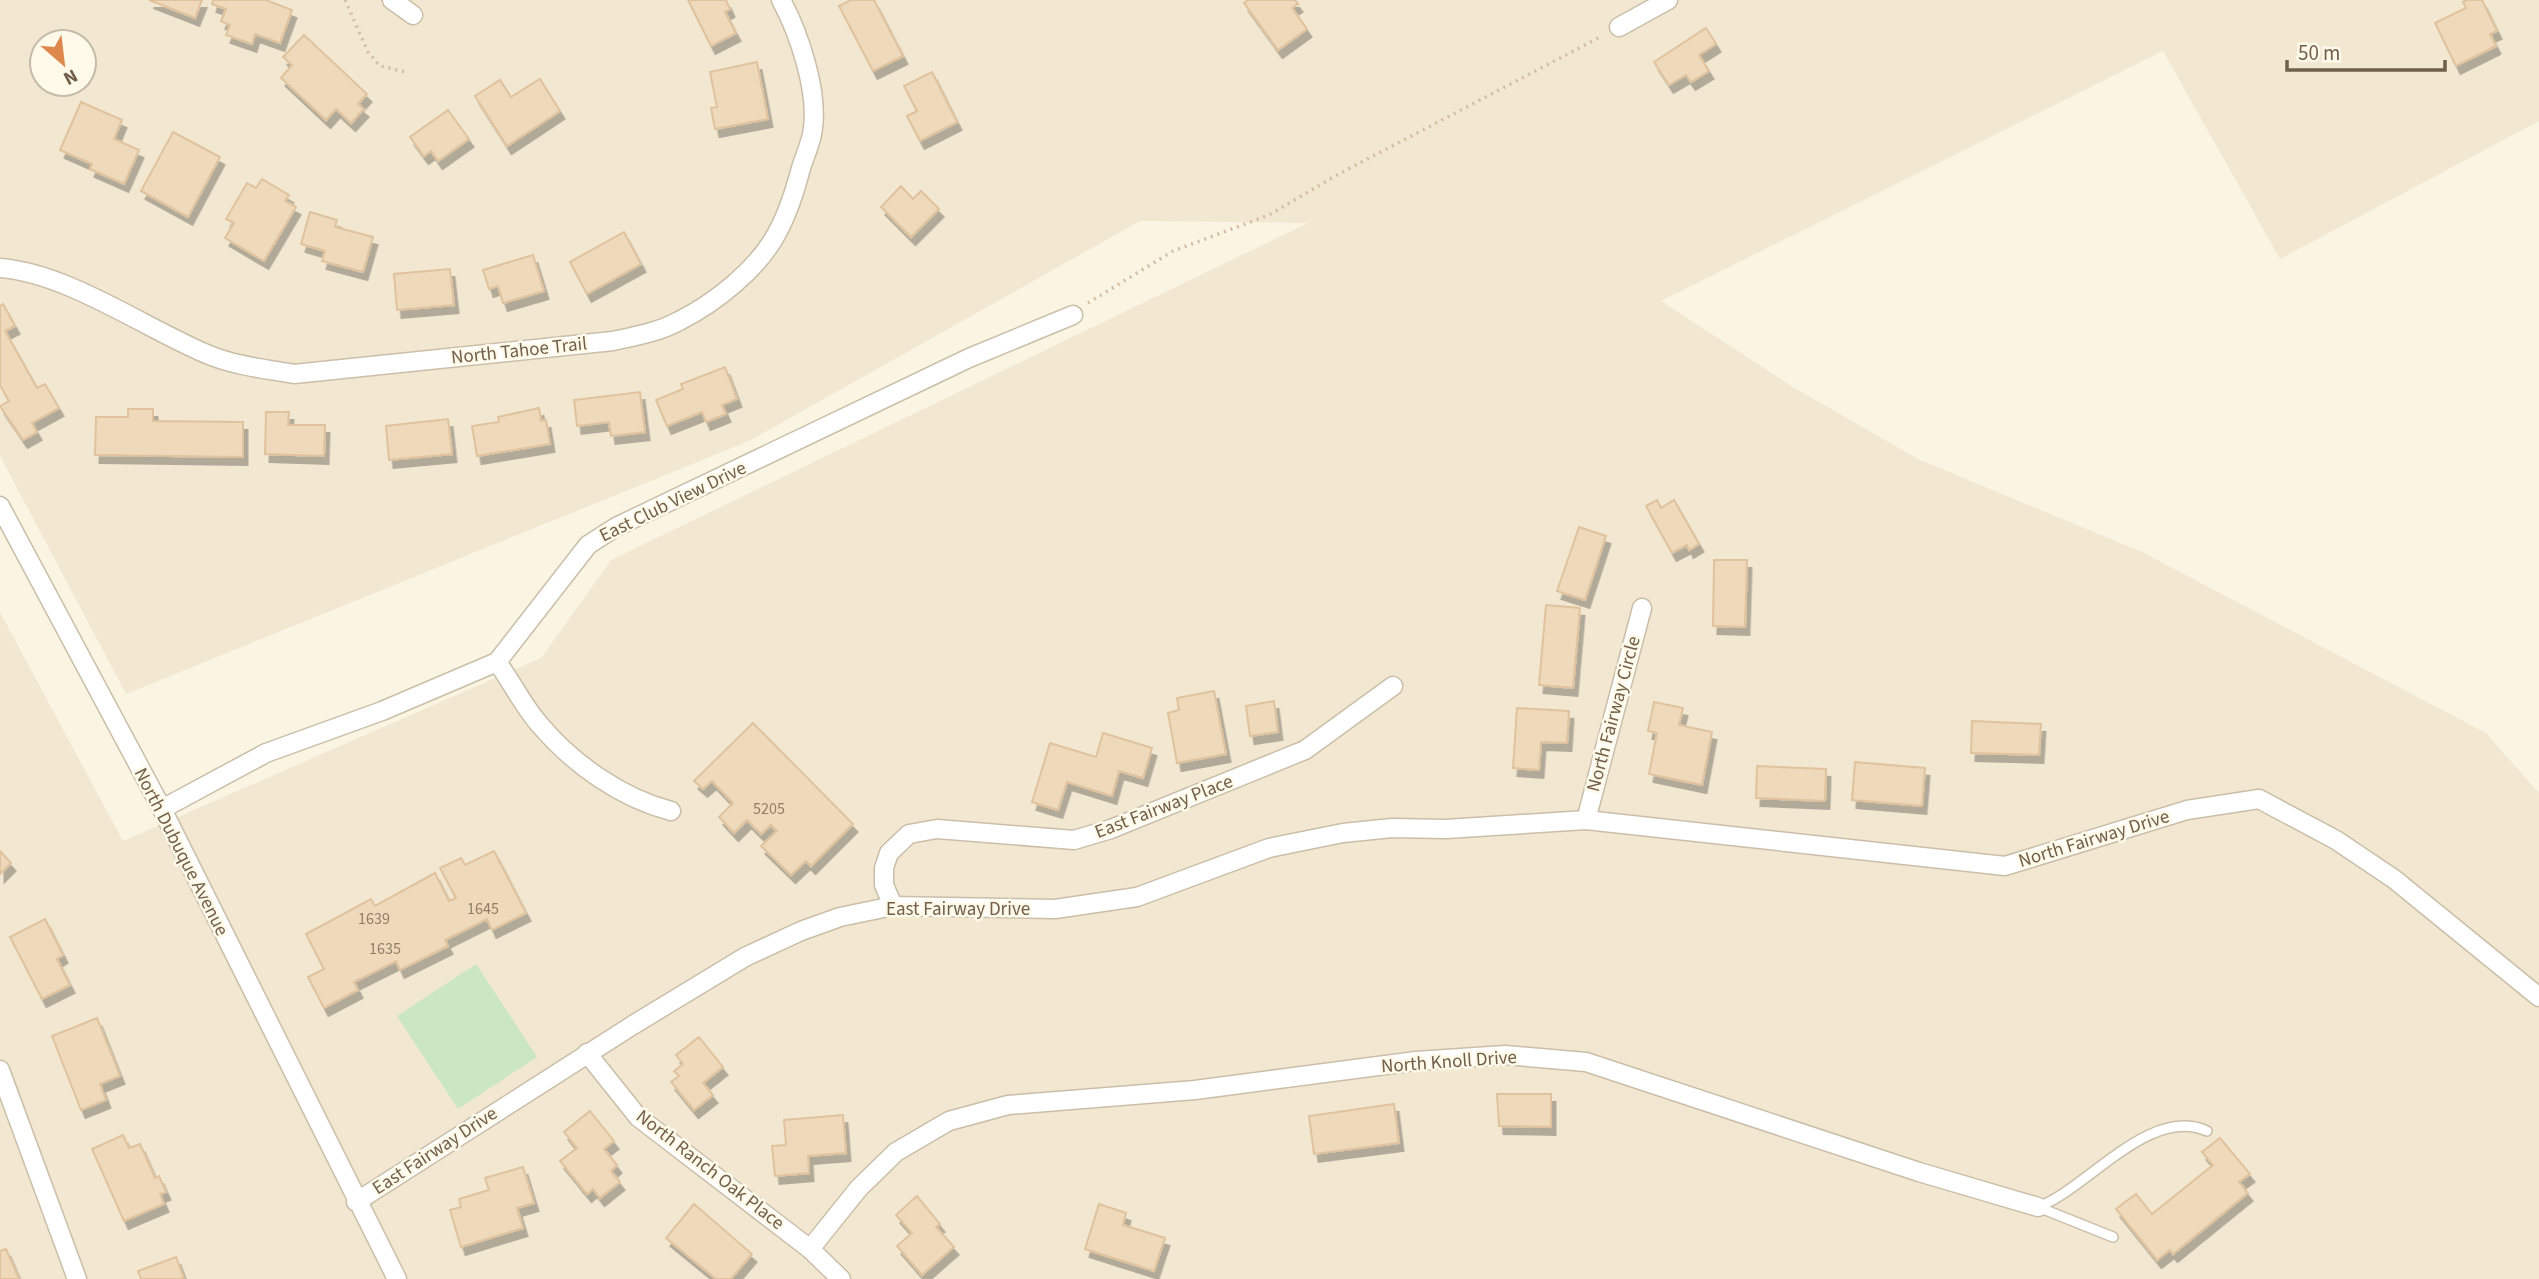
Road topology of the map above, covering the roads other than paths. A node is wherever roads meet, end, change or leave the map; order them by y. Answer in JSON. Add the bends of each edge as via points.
{"nodes":[{"id":1,"x":392,"y":0,"type":"edge"},
{"id":2,"x":782,"y":0,"type":"edge"},
{"id":3,"x":1668,"y":0,"type":"edge"},
{"id":4,"x":413,"y":15,"type":"dead end"},
{"id":5,"x":1619,"y":26,"type":"road end"},
{"id":6,"x":0,"y":268,"type":"edge"},
{"id":7,"x":1073,"y":314,"type":"road end"},
{"id":8,"x":0,"y":506,"type":"edge"},
{"id":9,"x":1642,"y":608,"type":"dead end"},
{"id":10,"x":497,"y":662,"type":"junction"},
{"id":11,"x":1393,"y":686,"type":"dead end"},
{"id":12,"x":162,"y":809,"type":"junction"},
{"id":13,"x":671,"y":811,"type":"dead end"},
{"id":14,"x":1586,"y":820,"type":"junction"},
{"id":15,"x":893,"y":906,"type":"junction"},
{"id":16,"x":2539,"y":997,"type":"edge"},
{"id":17,"x":587,"y":1053,"type":"junction"},
{"id":18,"x":0,"y":1070,"type":"edge"},
{"id":19,"x":2207,"y":1131,"type":"dead end"},
{"id":20,"x":356,"y":1202,"type":"junction"},
{"id":21,"x":2038,"y":1207,"type":"junction"},
{"id":22,"x":2113,"y":1237,"type":"dead end"},
{"id":23,"x":810,"y":1249,"type":"junction"},
{"id":24,"x":77,"y":1279,"type":"edge"},
{"id":25,"x":397,"y":1279,"type":"edge"},
{"id":26,"x":841,"y":1279,"type":"edge"}],
"edges":[{"from":1,"to":4,"type":"street"},
{"from":2,"to":6,"type":"street","name":"North Tahoe Trail","via":[[807,66],[814,127],[792,200],[776,235],[755,264],[680,321],[649,334],[294,374],[211,356],[57,283],[18,269]]},
{"from":3,"to":5,"type":"street"},
{"from":7,"to":10,"type":"street","name":"East Club View Drive","via":[[969,358],[616,527],[588,545]]},
{"from":8,"to":12,"type":"street","name":"North Dubuque Avenue"},
{"from":9,"to":14,"type":"street","name":"North Fairway Circle"},
{"from":10,"to":12,"type":"street","name":"East Club View Drive","via":[[266,753]]},
{"from":10,"to":13,"type":"street","via":[[540,725],[567,752],[645,804]]},
{"from":11,"to":15,"type":"street","name":"East Fairway Place","via":[[1306,750],[1074,841],[937,829],[909,834],[889,853],[884,868],[884,885]]},
{"from":12,"to":20,"type":"street","name":"North Dubuque Avenue"},
{"from":14,"to":15,"type":"street","name":"East Fairway Drive","via":[[1343,833],[1269,848],[1137,897],[1088,905],[1055,909]]},
{"from":14,"to":16,"type":"street","name":"North Fairway Drive","via":[[2006,866],[2186,810],[2259,799],[2336,840],[2394,879]]},
{"from":15,"to":17,"type":"street","name":"East Fairway Drive","via":[[814,926],[745,957]]},
{"from":17,"to":20,"type":"street","name":"East Fairway Drive"},
{"from":17,"to":23,"type":"street","name":"North Ranch Oak Place","via":[[638,1117]]},
{"from":18,"to":24,"type":"street"},
{"from":19,"to":21,"type":"lane","via":[[2194,1125],[2160,1131],[2104,1163],[2055,1201]]},
{"from":20,"to":25,"type":"street","name":"North Dubuque Avenue"},
{"from":21,"to":22,"type":"lane"},
{"from":21,"to":23,"type":"street","name":"North Knoll Drive","via":[[1586,1062],[1505,1055],[1416,1061],[1195,1090],[1008,1105],[949,1121],[896,1152],[859,1188]]},
{"from":23,"to":26,"type":"street","name":"North Ranch Oak Place"}]}
